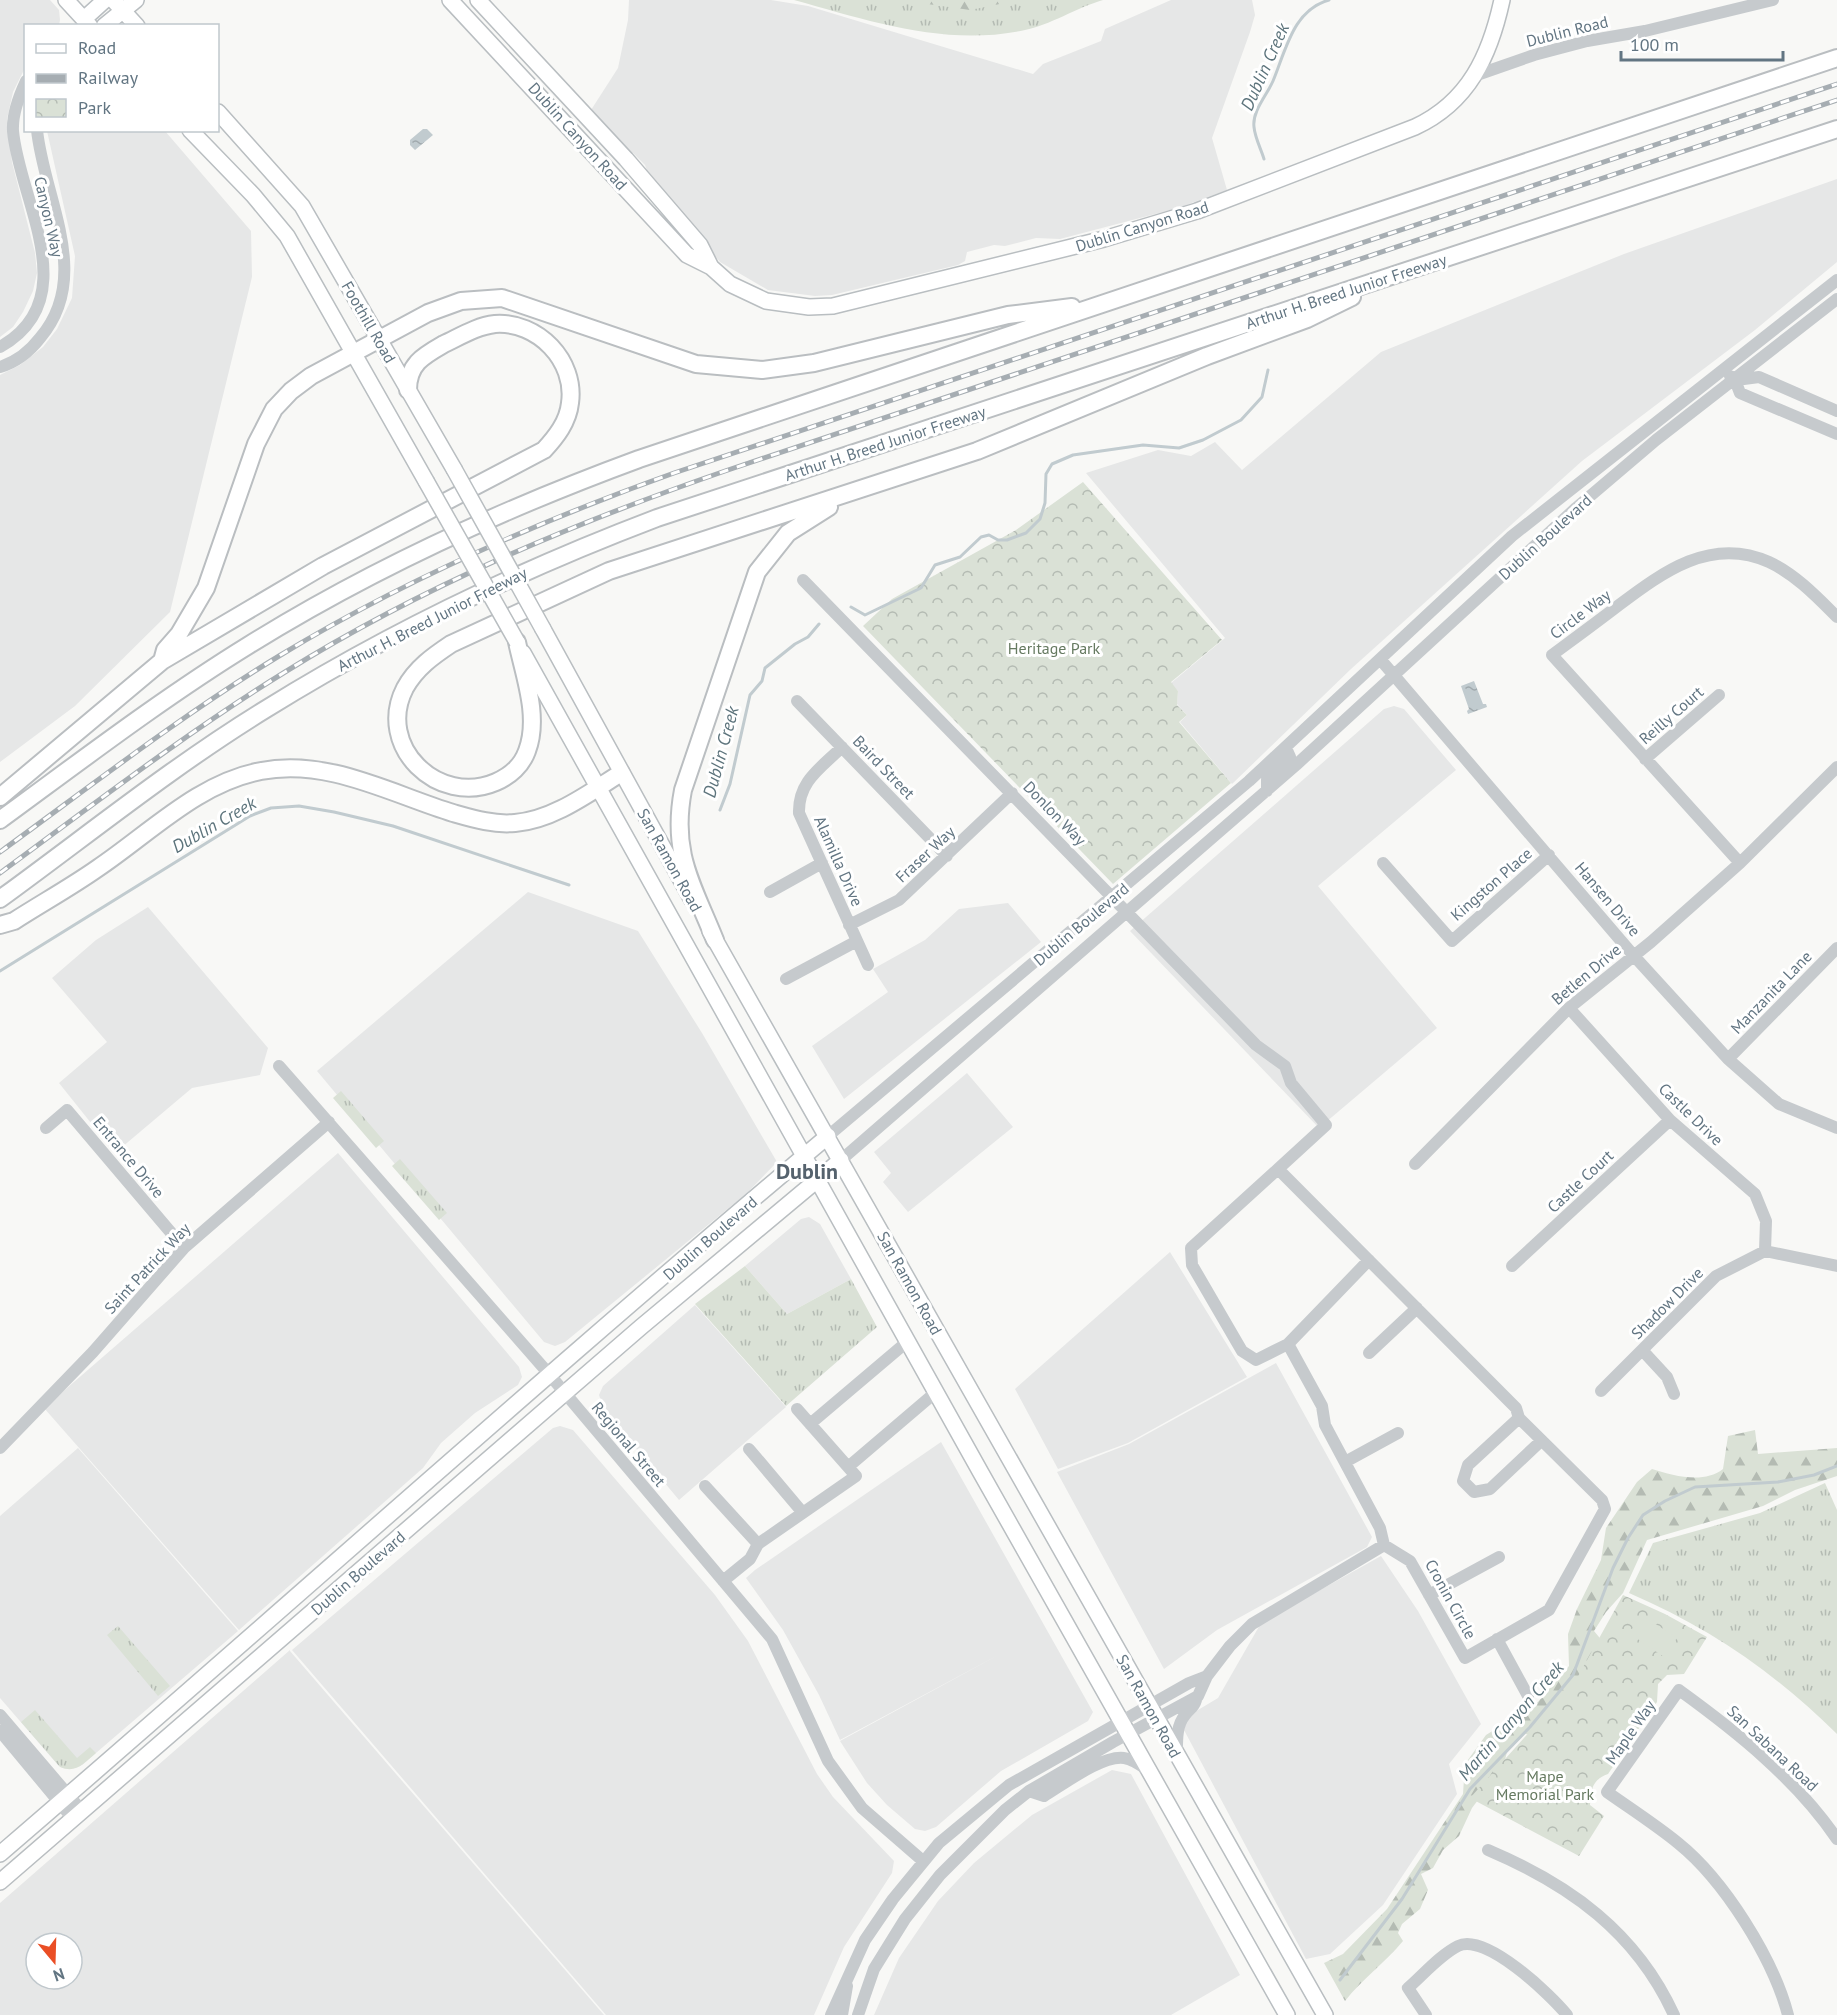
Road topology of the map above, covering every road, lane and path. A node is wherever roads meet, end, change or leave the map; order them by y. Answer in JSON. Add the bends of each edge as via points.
{"nodes":[{"id":1,"x":66,"y":0,"type":"edge"},
{"id":2,"x":105,"y":0,"type":"edge"},
{"id":3,"x":136,"y":0,"type":"edge"},
{"id":4,"x":450,"y":0,"type":"edge"},
{"id":5,"x":478,"y":0,"type":"edge"},
{"id":6,"x":1502,"y":0,"type":"edge"},
{"id":7,"x":1773,"y":0,"type":"edge"},
{"id":8,"x":118,"y":6,"type":"edge"},
{"id":9,"x":83,"y":23,"type":"edge"},
{"id":10,"x":105,"y":24,"type":"edge"},
{"id":11,"x":135,"y":24,"type":"edge"},
{"id":12,"x":1837,"y":58,"type":"edge"},
{"id":13,"x":1474,"y":76,"type":"junction"},
{"id":14,"x":24,"y":86,"type":"edge"},
{"id":15,"x":219,"y":113,"type":"edge"},
{"id":16,"x":1837,"y":129,"type":"edge"},
{"id":17,"x":37,"y":132,"type":"edge"},
{"id":18,"x":191,"y":132,"type":"edge"},
{"id":19,"x":711,"y":267,"type":"junction"},
{"id":20,"x":1386,"y":279,"type":"junction"},
{"id":21,"x":1837,"y":280,"type":"edge"},
{"id":22,"x":1837,"y":299,"type":"edge"},
{"id":23,"x":1095,"y":306,"type":"junction"},
{"id":24,"x":378,"y":339,"type":"junction"},
{"id":25,"x":0,"y":347,"type":"edge"},
{"id":26,"x":353,"y":352,"type":"junction"},
{"id":27,"x":0,"y":367,"type":"edge"},
{"id":28,"x":1722,"y":370,"type":"junction"},
{"id":29,"x":1735,"y":380,"type":"junction"},
{"id":30,"x":408,"y":390,"type":"junction"},
{"id":31,"x":1837,"y":411,"type":"edge"},
{"id":32,"x":1837,"y":434,"type":"edge"},
{"id":33,"x":872,"y":485,"type":"junction"},
{"id":34,"x":498,"y":549,"type":"joint"},
{"id":35,"x":471,"y":560,"type":"joint"},
{"id":36,"x":803,"y":580,"type":"dead end"},
{"id":37,"x":1837,"y":617,"type":"edge"},
{"id":38,"x":517,"y":642,"type":"junction"},
{"id":39,"x":1380,"y":659,"type":"junction"},
{"id":40,"x":162,"y":661,"type":"junction"},
{"id":41,"x":1396,"y":676,"type":"junction"},
{"id":42,"x":1719,"y":695,"type":"dead end"},
{"id":43,"x":797,"y":701,"type":"dead end"},
{"id":44,"x":842,"y":747,"type":"junction"},
{"id":45,"x":1286,"y":748,"type":"junction"},
{"id":46,"x":1645,"y":759,"type":"junction"},
{"id":47,"x":1837,"y":767,"type":"edge"},
{"id":48,"x":621,"y":773,"type":"junction"},
{"id":49,"x":598,"y":788,"type":"junction"},
{"id":50,"x":1266,"y":791,"type":"junction"},
{"id":51,"x":1012,"y":793,"type":"junction"},
{"id":52,"x":0,"y":797,"type":"edge"},
{"id":53,"x":0,"y":820,"type":"edge"},
{"id":54,"x":1549,"y":855,"type":"junction"},
{"id":55,"x":947,"y":856,"type":"junction"},
{"id":56,"x":822,"y":863,"type":"junction"},
{"id":57,"x":1740,"y":863,"type":"junction"},
{"id":58,"x":1383,"y":864,"type":"dead end"},
{"id":59,"x":770,"y":892,"type":"dead end"},
{"id":60,"x":1113,"y":897,"type":"junction"},
{"id":61,"x":0,"y":899,"type":"edge"},
{"id":62,"x":1127,"y":911,"type":"junction"},
{"id":63,"x":0,"y":925,"type":"edge"},
{"id":64,"x":849,"y":925,"type":"junction"},
{"id":65,"x":715,"y":940,"type":"junction"},
{"id":66,"x":857,"y":941,"type":"junction"},
{"id":67,"x":1834,"y":955,"type":"edge"},
{"id":68,"x":1634,"y":956,"type":"junction"},
{"id":69,"x":868,"y":965,"type":"dead end"},
{"id":70,"x":786,"y":979,"type":"dead end"},
{"id":71,"x":1569,"y":1008,"type":"junction"},
{"id":72,"x":1728,"y":1059,"type":"junction"},
{"id":73,"x":279,"y":1066,"type":"dead end"},
{"id":74,"x":1670,"y":1120,"type":"junction"},
{"id":75,"x":329,"y":1122,"type":"junction"},
{"id":76,"x":45,"y":1128,"type":"dead end"},
{"id":77,"x":1837,"y":1128,"type":"edge"},
{"id":78,"x":828,"y":1136,"type":"junction"},
{"id":79,"x":804,"y":1157,"type":"junction"},
{"id":80,"x":841,"y":1160,"type":"junction"},
{"id":81,"x":1415,"y":1164,"type":"dead end"},
{"id":82,"x":1278,"y":1169,"type":"junction"},
{"id":83,"x":817,"y":1180,"type":"junction"},
{"id":84,"x":184,"y":1248,"type":"junction"},
{"id":85,"x":1765,"y":1251,"type":"junction"},
{"id":86,"x":1369,"y":1260,"type":"junction"},
{"id":87,"x":1512,"y":1266,"type":"dead end"},
{"id":88,"x":1837,"y":1266,"type":"edge"},
{"id":89,"x":1416,"y":1308,"type":"junction"},
{"id":90,"x":908,"y":1341,"type":"junction"},
{"id":91,"x":1288,"y":1344,"type":"junction"},
{"id":92,"x":1643,"y":1351,"type":"junction"},
{"id":93,"x":1369,"y":1353,"type":"dead end"},
{"id":94,"x":549,"y":1374,"type":"junction"},
{"id":95,"x":1601,"y":1391,"type":"dead end"},
{"id":96,"x":936,"y":1392,"type":"junction"},
{"id":97,"x":565,"y":1393,"type":"junction"},
{"id":98,"x":1674,"y":1394,"type":"dead end"},
{"id":99,"x":797,"y":1409,"type":"dead end"},
{"id":100,"x":1519,"y":1418,"type":"junction"},
{"id":101,"x":810,"y":1424,"type":"junction"},
{"id":102,"x":1398,"y":1433,"type":"dead end"},
{"id":103,"x":1541,"y":1441,"type":"junction"},
{"id":104,"x":0,"y":1448,"type":"edge"},
{"id":105,"x":749,"y":1449,"type":"dead end"},
{"id":106,"x":1345,"y":1462,"type":"junction"},
{"id":107,"x":848,"y":1467,"type":"junction"},
{"id":108,"x":705,"y":1486,"type":"dead end"},
{"id":109,"x":803,"y":1513,"type":"junction"},
{"id":110,"x":758,"y":1544,"type":"junction"},
{"id":111,"x":1384,"y":1545,"type":"junction"},
{"id":112,"x":1499,"y":1557,"type":"dead end"},
{"id":113,"x":723,"y":1581,"type":"junction"},
{"id":114,"x":302,"y":1591,"type":"junction"},
{"id":115,"x":1429,"y":1595,"type":"junction"},
{"id":116,"x":276,"y":1614,"type":"junction"},
{"id":117,"x":295,"y":1628,"type":"junction"},
{"id":118,"x":1497,"y":1640,"type":"junction"},
{"id":119,"x":273,"y":1647,"type":"junction"},
{"id":120,"x":1207,"y":1676,"type":"junction"},
{"id":121,"x":1679,"y":1690,"type":"joint"},
{"id":122,"x":1198,"y":1696,"type":"junction"},
{"id":123,"x":1528,"y":1696,"type":"dead end"},
{"id":124,"x":1152,"y":1712,"type":"junction"},
{"id":125,"x":0,"y":1715,"type":"edge"},
{"id":126,"x":1125,"y":1727,"type":"junction"},
{"id":127,"x":0,"y":1731,"type":"edge"},
{"id":128,"x":1177,"y":1755,"type":"junction"},
{"id":129,"x":1149,"y":1771,"type":"junction"},
{"id":130,"x":1029,"y":1791,"type":"junction"},
{"id":131,"x":64,"y":1798,"type":"junction"},
{"id":132,"x":77,"y":1815,"type":"junction"},
{"id":133,"x":1837,"y":1839,"type":"edge"},
{"id":134,"x":1488,"y":1850,"type":"dead end"},
{"id":135,"x":0,"y":1854,"type":"edge"},
{"id":136,"x":923,"y":1861,"type":"junction"},
{"id":137,"x":0,"y":1882,"type":"edge"},
{"id":138,"x":848,"y":1973,"type":"junction"},
{"id":139,"x":831,"y":2015,"type":"edge"},
{"id":140,"x":842,"y":2015,"type":"edge"},
{"id":141,"x":858,"y":2015,"type":"edge"},
{"id":142,"x":1287,"y":2015,"type":"edge"},
{"id":143,"x":1325,"y":2015,"type":"edge"},
{"id":144,"x":1426,"y":2015,"type":"edge"},
{"id":145,"x":1567,"y":2015,"type":"edge"},
{"id":146,"x":1674,"y":2015,"type":"edge"},
{"id":147,"x":1788,"y":2015,"type":"edge"}],
"edges":[{"from":1,"to":9,"type":"main road"},
{"from":2,"to":9,"type":"main road"},
{"from":3,"to":8,"type":"main road"},
{"from":4,"to":19,"type":"main road","name":"Dublin Canyon Road","via":[[687,255]]},
{"from":5,"to":19,"type":"main road","name":"Dublin Canyon Road","via":[[626,159],[700,245]]},
{"from":6,"to":13,"type":"main road","name":"Dublin Canyon Road","via":[[1491,43]]},
{"from":7,"to":13,"type":"street","name":"Dublin Road","via":[[1645,32],[1587,41]]},
{"from":8,"to":10,"type":"main road"},
{"from":8,"to":11,"type":"main road"},
{"from":12,"to":23,"type":"highway"},
{"from":13,"to":19,"type":"main road","name":"Dublin Canyon Road","via":[[1451,104],[1423,123],[1197,211],[859,302],[809,308],[765,301],[730,284]]},
{"from":14,"to":25,"type":"street","name":"Canyon Way","via":[[13,128],[45,273],[32,316],[20,333]]},
{"from":15,"to":24,"type":"main road","name":"Foothill Road","via":[[302,207]]},
{"from":16,"to":20,"type":"highway","name":"Arthur H. Breed Junior Freeway"},
{"from":17,"to":27,"type":"street","name":"Canyon Way","via":[[62,236],[65,279],[59,306],[47,330],[32,348]]},
{"from":18,"to":26,"type":"main road","name":"Foothill Road","via":[[253,195],[286,236]]},
{"from":20,"to":33,"type":"highway","via":[[1307,319],[977,451]]},
{"from":20,"to":61,"type":"highway","name":"Arthur H. Breed Junior Freeway","via":[[657,518],[522,572],[386,639],[264,710],[155,784]]},
{"from":21,"to":28,"type":"street","name":"Dublin Boulevard"},
{"from":22,"to":29,"type":"street","name":"Dublin Boulevard"},
{"from":23,"to":24,"type":"highway","via":[[1008,315],[814,363],[762,370],[696,364],[502,298],[461,301]]},
{"from":23,"to":53,"type":"highway","via":[[639,459],[500,512],[369,575],[249,645],[134,722]]},
{"from":24,"to":26,"type":"highway"},
{"from":24,"to":30,"type":"main road","name":"Foothill Road"},
{"from":26,"to":35,"type":"main road","name":"Foothill Road","bridge":true},
{"from":26,"to":40,"type":"highway","via":[[311,376],[274,410],[256,444],[206,588],[165,650]]},
{"from":28,"to":29,"type":"street"},
{"from":28,"to":39,"type":"street","name":"Dublin Boulevard","via":[[1512,536]]},
{"from":29,"to":31,"type":"street","via":[[1759,377]]},
{"from":29,"to":32,"type":"street","via":[[1740,393]]},
{"from":29,"to":41,"type":"street","name":"Dublin Boulevard","via":[[1576,507]]},
{"from":30,"to":34,"type":"main road","name":"Foothill Road","bridge":true},
{"from":30,"to":40,"type":"highway","via":[[408,377],[415,362],[470,331],[497,324],[517,326],[547,342],[566,368],[571,403],[566,420],[543,450],[323,566]]},
{"from":33,"to":38,"type":"highway","via":[[609,571],[451,644],[428,659],[404,689],[399,706],[401,738],[408,754],[432,779],[468,789],[504,778],[519,766],[528,750],[531,719]]},
{"from":33,"to":65,"type":"highway","via":[[788,533],[757,572],[686,779],[678,825],[684,864]]},
{"from":34,"to":48,"type":"main road","name":"San Ramon Road","bridge":true},
{"from":35,"to":38,"type":"main road","name":"San Ramon Road","bridge":true},
{"from":36,"to":51,"type":"street","name":"Donlon Way"},
{"from":37,"to":46,"type":"street","name":"Circle Way","via":[[1790,574],[1747,555],[1699,556],[1663,572],[1552,655]]},
{"from":38,"to":49,"type":"main road","name":"San Ramon Road"},
{"from":39,"to":41,"type":"street","name":"Hansen Drive"},
{"from":39,"to":45,"type":"street","name":"Dublin Boulevard"},
{"from":40,"to":52,"type":"highway"},
{"from":41,"to":50,"type":"street","name":"Dublin Boulevard"},
{"from":41,"to":54,"type":"street","name":"Hansen Drive"},
{"from":42,"to":46,"type":"street","name":"Reilly Court"},
{"from":43,"to":44,"type":"street","name":"Baird Street"},
{"from":44,"to":55,"type":"street","name":"Baird Street"},
{"from":44,"to":56,"type":"street","name":"Alamilla Drive","via":[[804,786],[799,797],[799,813]]},
{"from":45,"to":50,"type":"street","name":"Dublin Boulevard","via":[[1290,757],[1267,779]]},
{"from":45,"to":60,"type":"street","name":"Dublin Boulevard"},
{"from":46,"to":57,"type":"street","name":"Circle Way"},
{"from":47,"to":57,"type":"street","name":"Betlen Drive"},
{"from":48,"to":49,"type":"highway"},
{"from":48,"to":65,"type":"main road","name":"San Ramon Road"},
{"from":49,"to":63,"type":"highway","via":[[537,819],[494,823],[333,773],[310,769],[260,771],[234,779],[188,803],[98,868],[14,921]]},
{"from":49,"to":79,"type":"main road","name":"San Ramon Road"},
{"from":50,"to":62,"type":"street","name":"Dublin Boulevard"},
{"from":51,"to":55,"type":"street","name":"Fraser Way"},
{"from":51,"to":60,"type":"street","name":"Donlon Way"},
{"from":54,"to":58,"type":"street","name":"Kingston Place","via":[[1452,941]]},
{"from":54,"to":68,"type":"street","name":"Hansen Drive"},
{"from":55,"to":64,"type":"street","name":"Fraser Way","via":[[899,900]]},
{"from":56,"to":59,"type":"street"},
{"from":56,"to":64,"type":"street","name":"Alamilla Drive"},
{"from":57,"to":68,"type":"street","name":"Betlen Drive"},
{"from":60,"to":62,"type":"street","name":"Donlon Way"},
{"from":60,"to":78,"type":"street","name":"Dublin Boulevard"},
{"from":62,"to":80,"type":"street","name":"Dublin Boulevard"},
{"from":62,"to":82,"type":"street","name":"Donlon Way","via":[[1256,1045],[1285,1066],[1291,1083],[1326,1125]]},
{"from":64,"to":66,"type":"street","name":"Alamilla Drive"},
{"from":65,"to":78,"type":"main road","name":"San Ramon Road"},
{"from":66,"to":69,"type":"street","name":"Alamilla Drive"},
{"from":66,"to":70,"type":"street"},
{"from":67,"to":72,"type":"street","name":"Manzanita Lane"},
{"from":68,"to":71,"type":"street","name":"Betlen Drive"},
{"from":68,"to":72,"type":"street","name":"Hansen Drive"},
{"from":71,"to":74,"type":"street","name":"Castle Drive"},
{"from":71,"to":81,"type":"street","name":"Betlen Drive"},
{"from":72,"to":77,"type":"street","name":"Hansen Drive","via":[[1779,1104]]},
{"from":73,"to":75,"type":"street","name":"Regional Street"},
{"from":74,"to":85,"type":"street","name":"Castle Drive","via":[[1755,1194],[1766,1221]]},
{"from":74,"to":87,"type":"street","name":"Castle Court"},
{"from":75,"to":84,"type":"street","name":"Saint Patrick Way"},
{"from":75,"to":94,"type":"street","name":"Regional Street"},
{"from":76,"to":84,"type":"street","name":"Entrance Drive","via":[[67,1110]]},
{"from":78,"to":79,"type":"main road","name":"Dublin Boulevard"},
{"from":78,"to":80,"type":"main road","name":"San Ramon Road"},
{"from":79,"to":83,"type":"main road","name":"San Ramon Road"},
{"from":79,"to":94,"type":"main road","name":"Dublin Boulevard"},
{"from":80,"to":83,"type":"main road","name":"Dublin Boulevard"},
{"from":80,"to":124,"type":"main road","name":"San Ramon Road"},
{"from":82,"to":86,"type":"street","name":"Cronin Circle"},
{"from":82,"to":91,"type":"street","via":[[1191,1248],[1192,1266],[1242,1351],[1256,1360]]},
{"from":83,"to":90,"type":"main road","name":"San Ramon Road"},
{"from":83,"to":97,"type":"main road","name":"Dublin Boulevard"},
{"from":84,"to":104,"type":"street","name":"Saint Patrick Way","via":[[93,1352]]},
{"from":85,"to":88,"type":"street"},
{"from":85,"to":92,"type":"street","name":"Shadow Drive","via":[[1716,1276]]},
{"from":86,"to":89,"type":"street","name":"Cronin Circle"},
{"from":86,"to":91,"type":"street"},
{"from":89,"to":93,"type":"street"},
{"from":89,"to":100,"type":"street","name":"Cronin Circle","via":[[1516,1408]]},
{"from":90,"to":96,"type":"main road","name":"San Ramon Road"},
{"from":90,"to":101,"type":"street"},
{"from":91,"to":106,"type":"street","via":[[1322,1406],[1325,1425]]},
{"from":92,"to":95,"type":"street","name":"Shadow Drive"},
{"from":92,"to":98,"type":"street","via":[[1667,1377]]},
{"from":94,"to":97,"type":"street","name":"Regional Street"},
{"from":94,"to":114,"type":"main road","name":"Dublin Boulevard"},
{"from":96,"to":107,"type":"street"},
{"from":96,"to":126,"type":"main road","name":"San Ramon Road"},
{"from":97,"to":113,"type":"street","name":"Regional Street"},
{"from":97,"to":117,"type":"main road","name":"Dublin Boulevard"},
{"from":99,"to":101,"type":"street"},
{"from":100,"to":103,"type":"street","name":"Cronin Circle"},
{"from":100,"to":103,"type":"street","via":[[1468,1466],[1463,1481],[1474,1492],[1490,1489]]},
{"from":101,"to":107,"type":"street"},
{"from":102,"to":106,"type":"street"},
{"from":103,"to":118,"type":"street","name":"Cronin Circle","via":[[1602,1500],[1605,1509],[1549,1610]]},
{"from":105,"to":109,"type":"street"},
{"from":106,"to":111,"type":"street","via":[[1380,1528]]},
{"from":107,"to":109,"type":"street","via":[[856,1476]]},
{"from":108,"to":110,"type":"street"},
{"from":109,"to":110,"type":"street"},
{"from":110,"to":113,"type":"street","via":[[750,1559]]},
{"from":111,"to":115,"type":"street","name":"Cronin Circle","via":[[1410,1561]]},
{"from":111,"to":120,"type":"street","via":[[1252,1623]]},
{"from":112,"to":115,"type":"street"},
{"from":113,"to":136,"type":"street","name":"Regional Street","via":[[772,1639],[828,1761],[861,1808]]},
{"from":114,"to":116,"type":"main road","name":"Dublin Boulevard"},
{"from":114,"to":117,"type":"main road","name":"Dublin Boulevard"},
{"from":115,"to":118,"type":"street","name":"Cronin Circle","via":[[1465,1658]]},
{"from":116,"to":119,"type":"main road","via":[[283,1624]]},
{"from":116,"to":131,"type":"main road","name":"Dublin Boulevard"},
{"from":117,"to":119,"type":"main road","name":"Dublin Boulevard"},
{"from":118,"to":123,"type":"street"},
{"from":119,"to":132,"type":"main road","name":"Dublin Boulevard"},
{"from":120,"to":122,"type":"street"},
{"from":120,"to":124,"type":"street"},
{"from":121,"to":133,"type":"street","name":"San Sabana Road","via":[[1736,1731],[1801,1794]]},
{"from":121,"to":147,"type":"street","name":"Maple Way","via":[[1607,1792],[1679,1844],[1715,1881],[1749,1929]]},
{"from":122,"to":124,"type":"street"},
{"from":122,"to":128,"type":"street","via":[[1194,1708],[1180,1723]]},
{"from":124,"to":126,"type":"street"},
{"from":124,"to":128,"type":"main road","name":"San Ramon Road"},
{"from":125,"to":131,"type":"street"},
{"from":126,"to":129,"type":"main road","name":"San Ramon Road"},
{"from":126,"to":130,"type":"street"},
{"from":126,"to":136,"type":"street","via":[[1008,1785],[962,1822]]},
{"from":127,"to":131,"type":"street"},
{"from":128,"to":143,"type":"main road","name":"San Ramon Road"},
{"from":129,"to":130,"type":"street","via":[[1132,1760],[1117,1758],[1044,1796]]},
{"from":129,"to":142,"type":"main road","name":"San Ramon Road"},
{"from":130,"to":141,"type":"street","via":[[986,1827],[905,1919],[874,1970]]},
{"from":131,"to":132,"type":"street"},
{"from":131,"to":135,"type":"main road","name":"Dublin Boulevard"},
{"from":132,"to":137,"type":"main road","name":"Dublin Boulevard"},
{"from":134,"to":146,"type":"street","via":[[1577,1897],[1629,1942],[1660,1985]]},
{"from":136,"to":138,"type":"street","via":[[865,1940]]},
{"from":138,"to":139,"type":"street"},
{"from":138,"to":140,"type":"street"},
{"from":144,"to":145,"type":"street","via":[[1408,1988],[1459,1945],[1473,1943],[1506,1960],[1551,1995]]}]}
